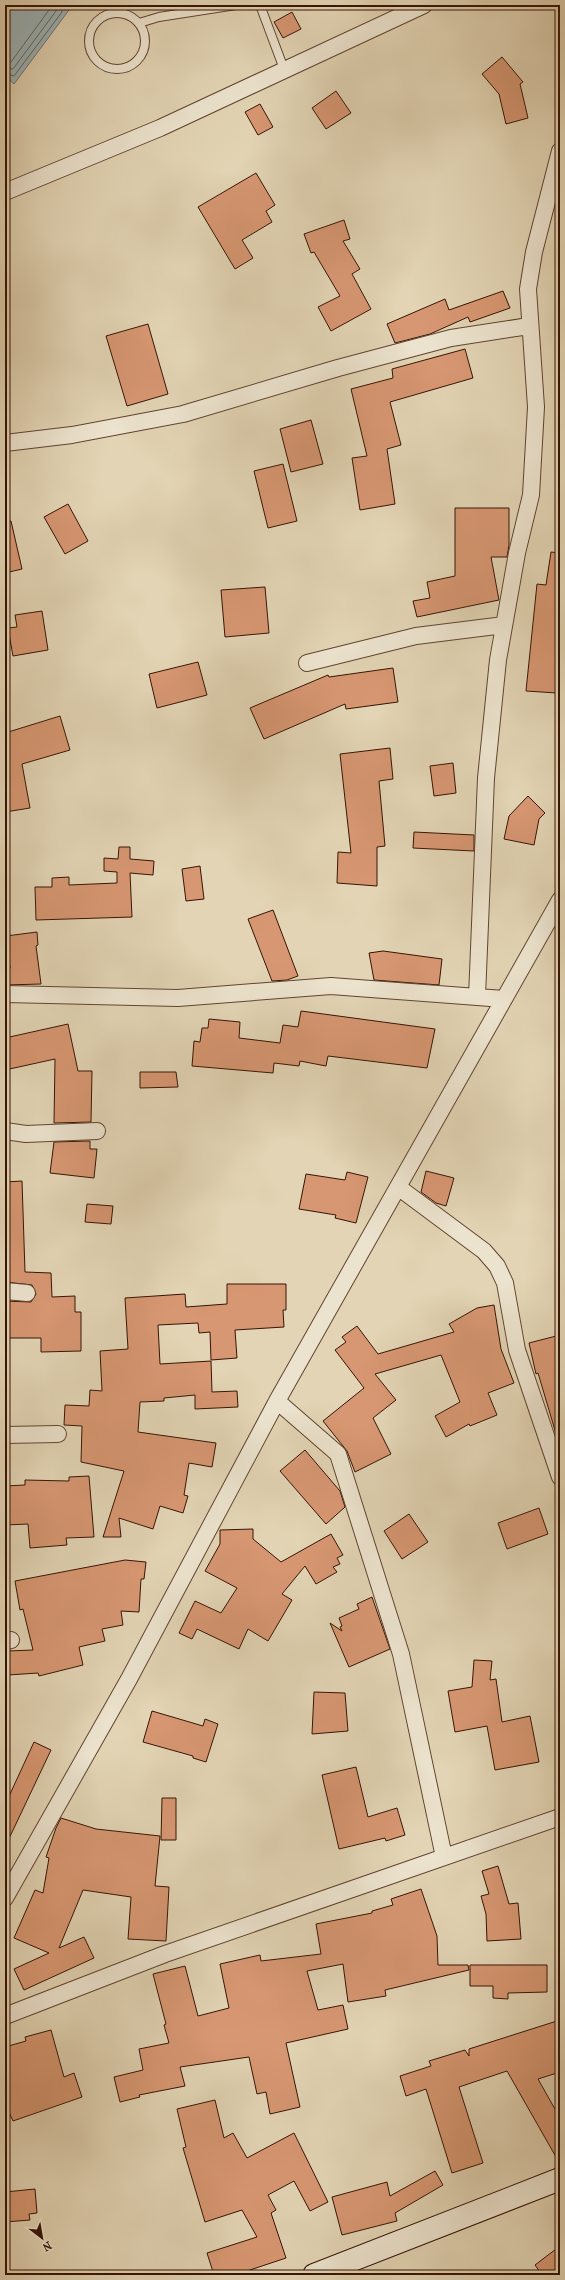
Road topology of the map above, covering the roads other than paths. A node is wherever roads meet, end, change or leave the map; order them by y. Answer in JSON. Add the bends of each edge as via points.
{"nodes":[{"id":1,"x":236,"y":5,"type":"edge"},
{"id":2,"x":260,"y":5,"type":"edge"},
{"id":3,"x":424,"y":5,"type":"edge"},
{"id":4,"x":139,"y":23,"type":"junction"},
{"id":5,"x":284,"y":69,"type":"junction"},
{"id":6,"x":560,"y":151,"type":"edge"},
{"id":7,"x":555,"y":183,"type":"edge"},
{"id":8,"x":5,"y":192,"type":"edge"},
{"id":9,"x":529,"y":326,"type":"junction"},
{"id":10,"x":5,"y":442,"type":"edge"},
{"id":11,"x":504,"y":626,"type":"junction"},
{"id":12,"x":307,"y":663,"type":"dead end"},
{"id":13,"x":560,"y":900,"type":"edge"},
{"id":14,"x":5,"y":994,"type":"edge"},
{"id":15,"x":477,"y":997,"type":"junction"},
{"id":16,"x":504,"y":1000,"type":"junction"},
{"id":17,"x":97,"y":1130,"type":"dead end"},
{"id":18,"x":5,"y":1131,"type":"edge"},
{"id":19,"x":398,"y":1187,"type":"junction"},
{"id":20,"x":5,"y":1291,"type":"edge"},
{"id":21,"x":27,"y":1293,"type":"dead end"},
{"id":22,"x":277,"y":1401,"type":"junction"},
{"id":23,"x":58,"y":1434,"type":"dead end"},
{"id":24,"x":5,"y":1435,"type":"edge"},
{"id":25,"x":560,"y":1477,"type":"edge"},
{"id":26,"x":560,"y":1816,"type":"edge"},
{"id":27,"x":444,"y":1857,"type":"junction"},
{"id":28,"x":5,"y":1898,"type":"edge"},
{"id":29,"x":5,"y":2016,"type":"edge"},
{"id":30,"x":560,"y":2179,"type":"edge"},
{"id":31,"x":314,"y":2275,"type":"edge"}],
"edges":[{"from":1,"to":4,"type":"lane","via":[[159,17]]},
{"from":2,"to":5,"type":"lane"},
{"from":3,"to":5,"type":"street"},
{"from":4,"to":4,"type":"lane","via":[[129,14],[115,12],[102,16],[92,26],[88,40],[90,53],[99,64],[112,69],[126,68],[137,61],[144,49],[145,36]]},
{"from":5,"to":8,"type":"street","via":[[160,128]]},
{"from":6,"to":7,"type":"street"},
{"from":7,"to":9,"type":"street","via":[[534,252],[528,289]]},
{"from":9,"to":10,"type":"street","via":[[451,338],[183,414],[72,436]]},
{"from":9,"to":11,"type":"street","via":[[536,407],[531,495],[517,553]]},
{"from":11,"to":12,"type":"street","via":[[416,636]]},
{"from":11,"to":15,"type":"street","via":[[486,778]]},
{"from":13,"to":16,"type":"street"},
{"from":14,"to":15,"type":"street","via":[[178,998],[331,986]]},
{"from":15,"to":16,"type":"street"},
{"from":16,"to":19,"type":"street"},
{"from":17,"to":18,"type":"street","via":[[26,1134]]},
{"from":19,"to":22,"type":"street"},
{"from":19,"to":25,"type":"street","via":[[484,1251],[497,1266],[505,1283],[517,1350]]},
{"from":20,"to":21,"type":"street"},
{"from":22,"to":27,"type":"street","via":[[338,1454],[401,1654]]},
{"from":22,"to":28,"type":"street","via":[[129,1679]]},
{"from":23,"to":24,"type":"street"},
{"from":26,"to":27,"type":"street"},
{"from":27,"to":29,"type":"street","via":[[164,1954]]},
{"from":30,"to":31,"type":"street"}]}
